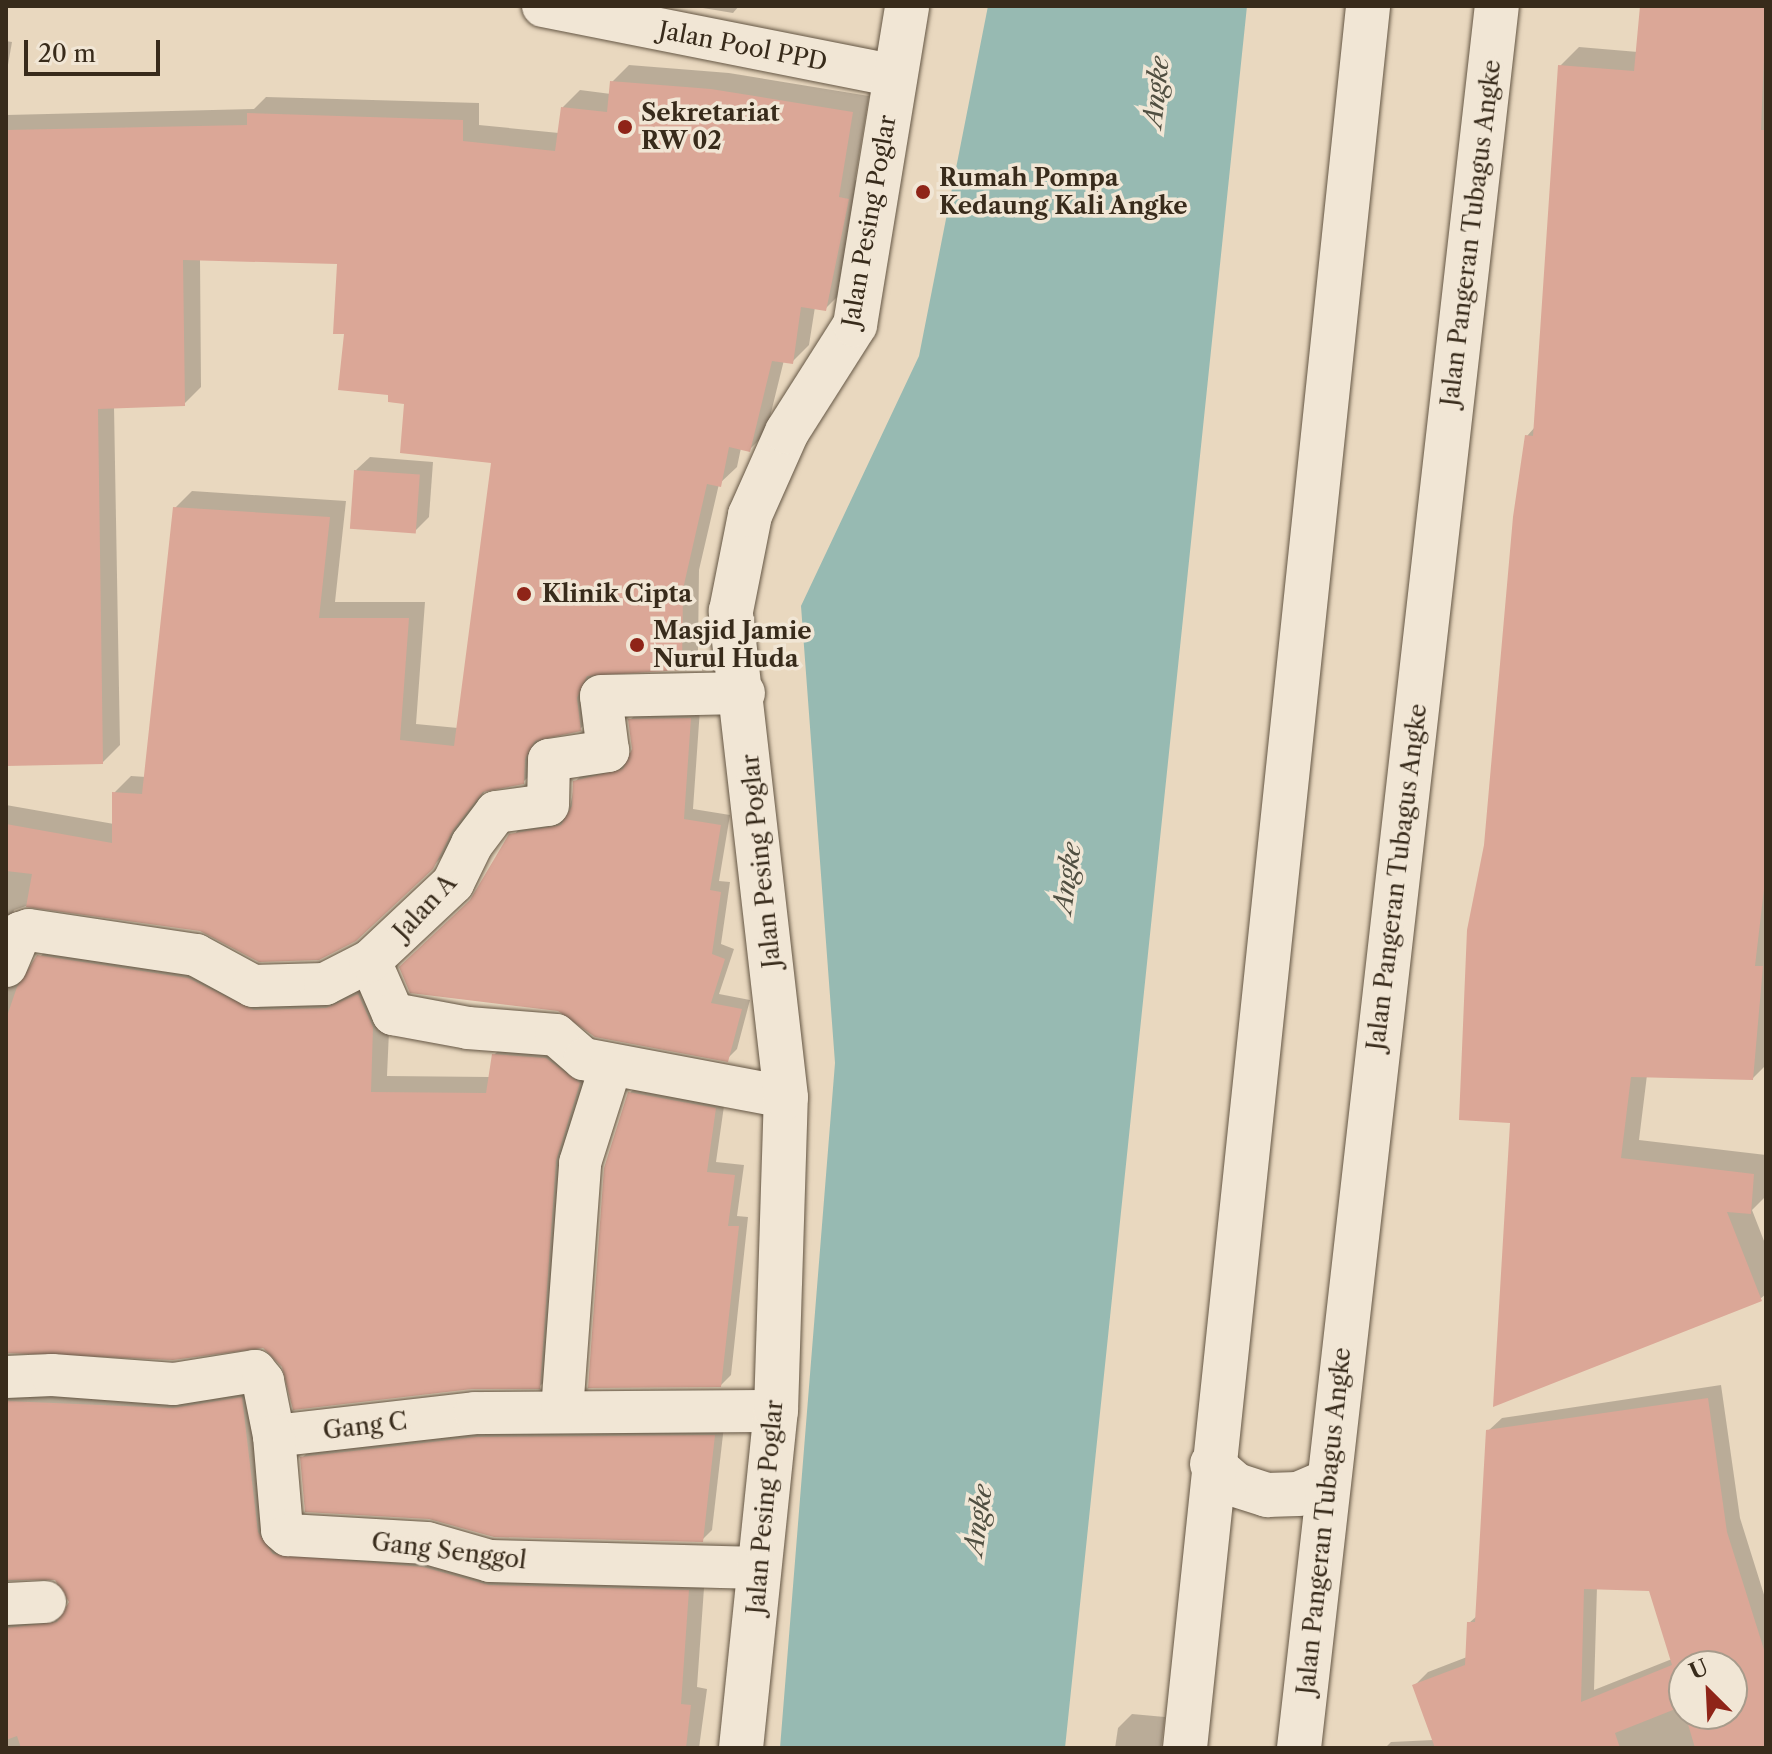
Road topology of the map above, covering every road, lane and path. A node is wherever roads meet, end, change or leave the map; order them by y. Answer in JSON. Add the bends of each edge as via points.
{"nodes":[{"id":1,"x":543,"y":6,"type":"edge"},
{"id":2,"x":907,"y":6,"type":"edge"},
{"id":3,"x":1368,"y":6,"type":"edge"},
{"id":4,"x":1497,"y":6,"type":"edge"},
{"id":5,"x":895,"y":76,"type":"junction"},
{"id":6,"x":744,"y":693,"type":"junction"},
{"id":7,"x":370,"y":961,"type":"junction"},
{"id":8,"x":6,"y":966,"type":"edge"},
{"id":9,"x":611,"y":1065,"type":"junction"},
{"id":10,"x":786,"y":1097,"type":"junction"},
{"id":11,"x":6,"y":1377,"type":"edge"},
{"id":12,"x":562,"y":1411,"type":"junction"},
{"id":13,"x":776,"y":1411,"type":"junction"},
{"id":14,"x":274,"y":1436,"type":"junction"},
{"id":15,"x":1212,"y":1464,"type":"junction"},
{"id":16,"x":1328,"y":1481,"type":"junction"},
{"id":17,"x":760,"y":1568,"type":"junction"},
{"id":18,"x":741,"y":1748,"type":"edge"},
{"id":19,"x":1185,"y":1748,"type":"edge"},
{"id":20,"x":1299,"y":1748,"type":"edge"}],
"edges":[{"from":1,"to":5,"type":"street","name":"Jalan Pool PPD"},
{"from":2,"to":5,"type":"main road","name":"Jalan Pesing Poglar"},
{"from":3,"to":15,"type":"main road"},
{"from":4,"to":16,"type":"main road","name":"Jalan Pangeran Tubagus Angke"},
{"from":5,"to":6,"type":"main road","name":"Jalan Pesing Poglar","via":[[855,325],[787,432],[750,515],[731,611]]},
{"from":6,"to":7,"type":"street","name":"Jalan A","via":[[601,696],[608,751],[549,760],[548,805],[492,815],[453,883]]},
{"from":6,"to":10,"type":"main road","name":"Jalan Pesing Poglar"},
{"from":7,"to":8,"type":"street","name":"Jalan A","via":[[325,984],[253,986],[196,955],[29,930],[20,933]]},
{"from":7,"to":9,"type":"street","via":[[393,1014],[556,1035],[578,1056]]},
{"from":9,"to":10,"type":"street"},
{"from":9,"to":12,"type":"street","via":[[580,1163]]},
{"from":10,"to":13,"type":"main road","name":"Jalan Pesing Poglar"},
{"from":11,"to":14,"type":"street","via":[[174,1384],[255,1371],[263,1381]]},
{"from":12,"to":13,"type":"street","name":"Gang C"},
{"from":12,"to":14,"type":"street","name":"Gang C","via":[[475,1413]]},
{"from":13,"to":17,"type":"main road","name":"Jalan Pesing Poglar"},
{"from":14,"to":17,"type":"street","name":"Gang Senggol","via":[[282,1530],[288,1535],[427,1543],[490,1561]]},
{"from":15,"to":16,"type":"main road","via":[[1236,1485],[1267,1495],[1298,1494]]},
{"from":15,"to":19,"type":"main road"},
{"from":16,"to":20,"type":"main road","name":"Jalan Pangeran Tubagus Angke"},
{"from":17,"to":18,"type":"main road","name":"Jalan Pesing Poglar"}]}
